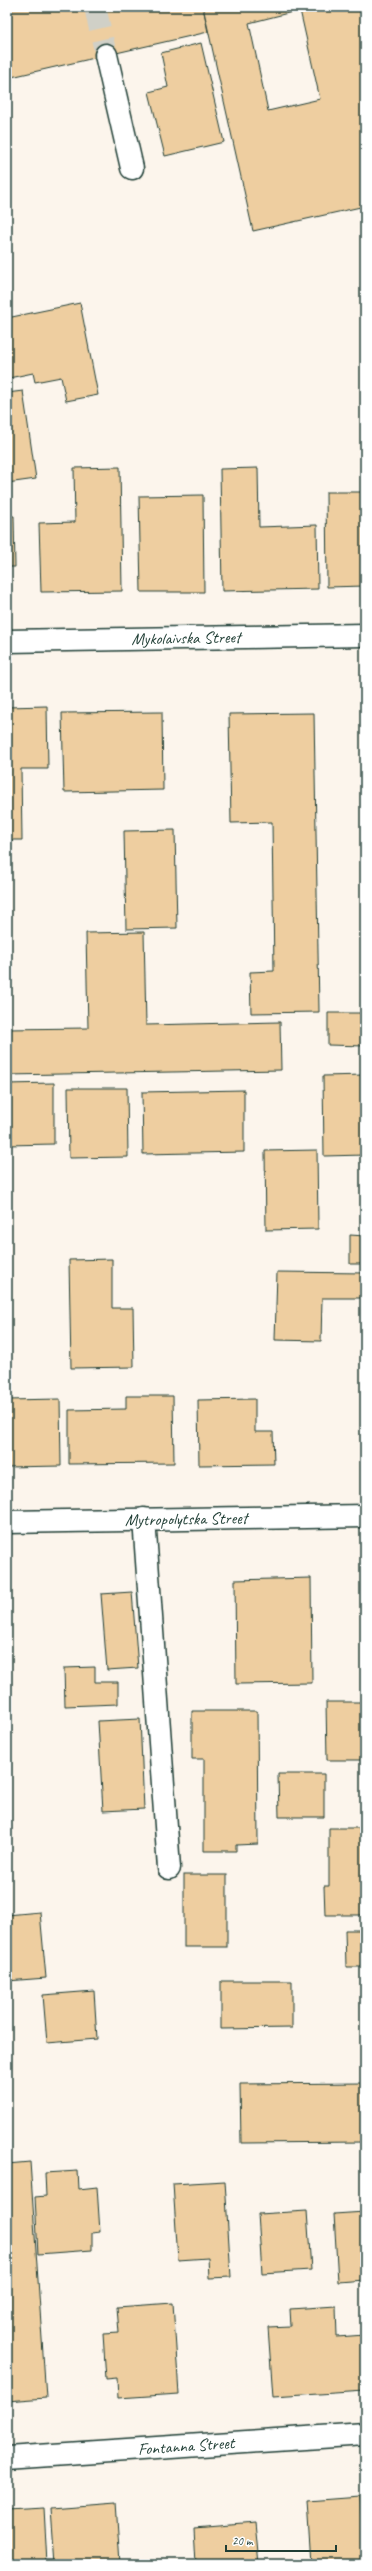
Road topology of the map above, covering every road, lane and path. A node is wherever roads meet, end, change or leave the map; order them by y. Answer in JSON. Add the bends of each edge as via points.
{"nodes":[{"id":1,"x":106,"y":56,"type":"tunnel mouth"},
{"id":2,"x":132,"y":168,"type":"dead end"},
{"id":3,"x":365,"y":635,"type":"edge"},
{"id":4,"x":7,"y":641,"type":"edge"},
{"id":5,"x":365,"y":1516,"type":"edge"},
{"id":6,"x":144,"y":1520,"type":"junction"},
{"id":7,"x":7,"y":1522,"type":"edge"},
{"id":8,"x":169,"y":1868,"type":"dead end"},
{"id":9,"x":365,"y":2434,"type":"edge"},
{"id":10,"x":7,"y":2458,"type":"edge"}],
"edges":[{"from":1,"to":2,"type":"street"},
{"from":3,"to":4,"type":"street","name":"Mykolaivska Street"},
{"from":5,"to":6,"type":"street","name":"Mytropolytska Street"},
{"from":6,"to":7,"type":"street","name":"Mytropolytska Street"},
{"from":6,"to":8,"type":"street"},
{"from":9,"to":10,"type":"street","name":"Fontanna Street"}]}
